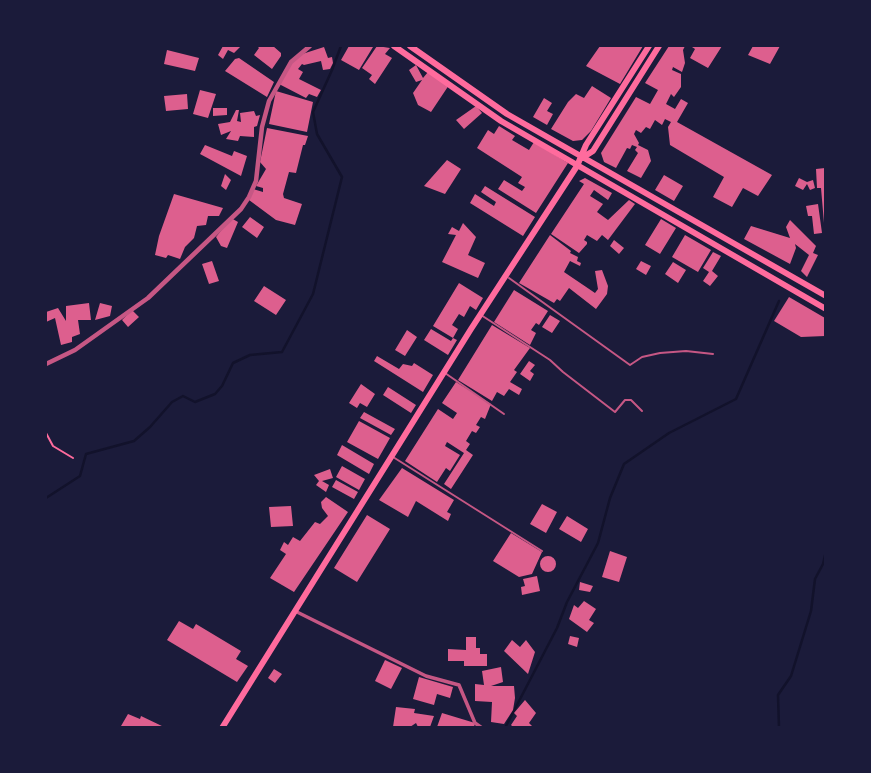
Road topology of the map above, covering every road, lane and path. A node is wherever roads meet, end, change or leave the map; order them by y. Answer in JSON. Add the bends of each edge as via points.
{"nodes":[{"id":1,"x":310,"y":46,"type":"edge"},
{"id":2,"x":394,"y":46,"type":"edge"},
{"id":3,"x":410,"y":46,"type":"edge"},
{"id":4,"x":649,"y":46,"type":"edge"},
{"id":5,"x":659,"y":46,"type":"edge"},
{"id":6,"x":582,"y":158,"type":"junction"},
{"id":7,"x":578,"y":166,"type":"junction"},
{"id":8,"x":505,"y":275,"type":"junction"},
{"id":9,"x":825,"y":296,"type":"edge"},
{"id":10,"x":825,"y":309,"type":"edge"},
{"id":11,"x":480,"y":315,"type":"junction"},
{"id":12,"x":713,"y":354,"type":"dead end"},
{"id":13,"x":46,"y":364,"type":"edge"},
{"id":14,"x":444,"y":373,"type":"junction"},
{"id":15,"x":642,"y":411,"type":"dead end"},
{"id":16,"x":505,"y":414,"type":"dead end"},
{"id":17,"x":46,"y":433,"type":"edge"},
{"id":18,"x":392,"y":456,"type":"junction"},
{"id":19,"x":73,"y":458,"type":"dead end"},
{"id":20,"x":542,"y":551,"type":"dead end"},
{"id":21,"x":295,"y":611,"type":"junction"},
{"id":22,"x":222,"y":727,"type":"edge"},
{"id":23,"x":481,"y":727,"type":"edge"}],
"edges":[{"from":1,"to":13,"type":"street","via":[[291,62],[269,101],[256,181],[241,209],[158,291],[75,350]]},
{"from":2,"to":7,"type":"main road","via":[[501,121]]},
{"from":3,"to":6,"type":"main road","via":[[507,114]]},
{"from":4,"to":6,"type":"main road"},
{"from":5,"to":6,"type":"main road","via":[[593,151]]},
{"from":6,"to":7,"type":"main road"},
{"from":6,"to":9,"type":"main road"},
{"from":7,"to":8,"type":"main road"},
{"from":7,"to":10,"type":"main road"},
{"from":8,"to":11,"type":"main road"},
{"from":8,"to":12,"type":"lane","via":[[630,365],[660,353]]},
{"from":11,"to":14,"type":"main road"},
{"from":11,"to":15,"type":"lane","via":[[550,360],[615,412],[625,400]]},
{"from":14,"to":16,"type":"lane"},
{"from":14,"to":18,"type":"main road"},
{"from":17,"to":19,"type":"path","via":[[52,446]]},
{"from":18,"to":20,"type":"lane"},
{"from":18,"to":21,"type":"main road"},
{"from":21,"to":22,"type":"main road"},
{"from":21,"to":23,"type":"street","via":[[426,676],[459,685]]}]}
